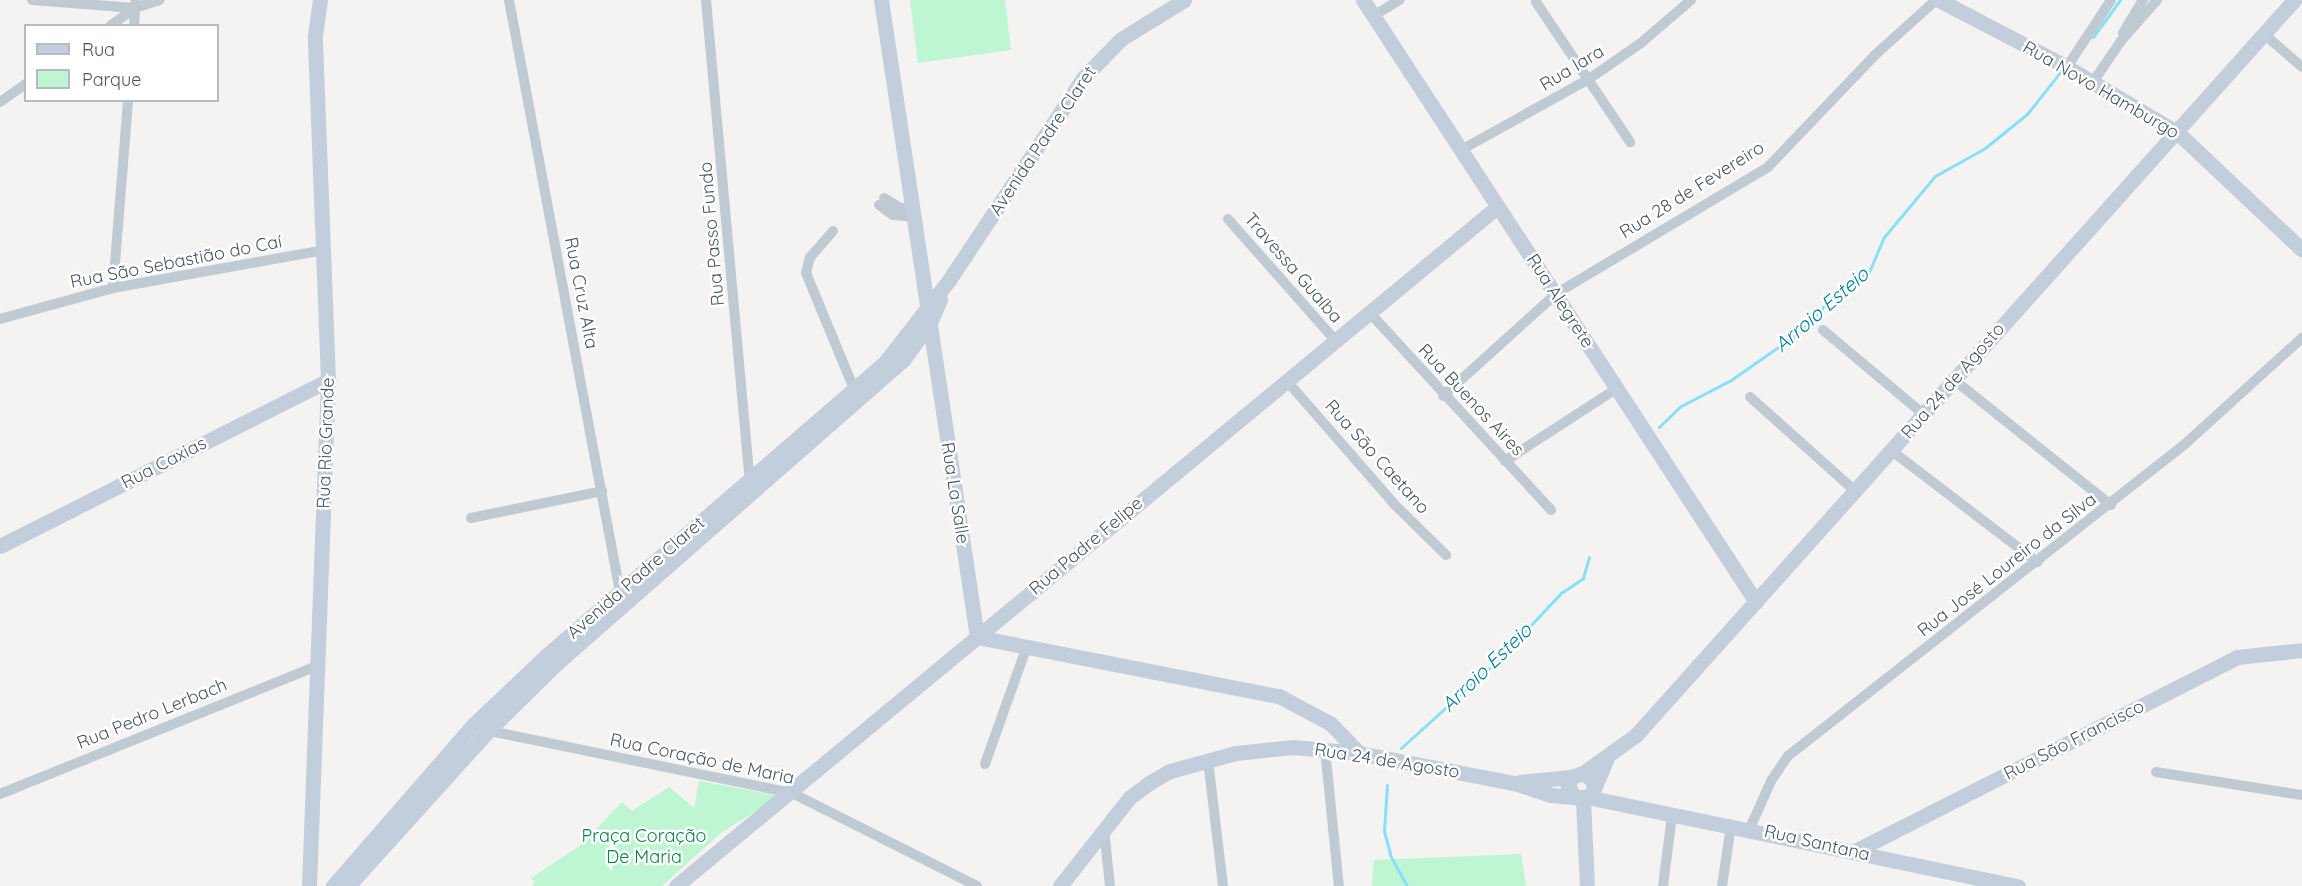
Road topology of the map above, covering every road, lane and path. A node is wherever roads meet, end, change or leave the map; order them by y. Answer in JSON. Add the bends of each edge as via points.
{"nodes":[{"id":1,"x":32,"y":0,"type":"edge"},
{"id":2,"x":160,"y":0,"type":"edge"},
{"id":3,"x":320,"y":0,"type":"edge"},
{"id":4,"x":509,"y":0,"type":"edge"},
{"id":5,"x":706,"y":0,"type":"edge"},
{"id":6,"x":881,"y":0,"type":"edge"},
{"id":7,"x":1184,"y":0,"type":"edge"},
{"id":8,"x":1363,"y":0,"type":"edge"},
{"id":9,"x":1400,"y":0,"type":"edge"},
{"id":10,"x":1691,"y":0,"type":"edge"},
{"id":11,"x":1938,"y":0,"type":"edge"},
{"id":12,"x":2111,"y":0,"type":"edge"},
{"id":13,"x":2143,"y":0,"type":"edge"},
{"id":14,"x":2157,"y":0,"type":"edge"},
{"id":15,"x":2294,"y":0,"type":"edge"},
{"id":16,"x":1536,"y":2,"type":"dead end"},
{"id":17,"x":135,"y":4,"type":"edge"},
{"id":18,"x":1373,"y":16,"type":"junction"},
{"id":19,"x":112,"y":24,"type":"edge"},
{"id":20,"x":134,"y":24,"type":"edge"},
{"id":21,"x":2264,"y":34,"type":"junction"},
{"id":22,"x":2121,"y":41,"type":"junction"},
{"id":23,"x":2067,"y":67,"type":"junction"},
{"id":24,"x":2302,"y":67,"type":"edge"},
{"id":25,"x":1589,"y":80,"type":"junction"},
{"id":26,"x":2093,"y":82,"type":"junction"},
{"id":27,"x":24,"y":85,"type":"edge"},
{"id":28,"x":0,"y":102,"type":"edge"},
{"id":29,"x":128,"y":102,"type":"edge"},
{"id":30,"x":2178,"y":133,"type":"junction"},
{"id":31,"x":1630,"y":142,"type":"dead end"},
{"id":32,"x":1461,"y":150,"type":"junction"},
{"id":33,"x":881,"y":202,"type":"dead end"},
{"id":34,"x":1497,"y":207,"type":"junction"},
{"id":35,"x":913,"y":213,"type":"junction"},
{"id":36,"x":1228,"y":219,"type":"dead end"},
{"id":37,"x":833,"y":231,"type":"dead end"},
{"id":38,"x":324,"y":250,"type":"junction"},
{"id":39,"x":2302,"y":250,"type":"edge"},
{"id":40,"x":949,"y":280,"type":"junction"},
{"id":41,"x":112,"y":288,"type":"junction"},
{"id":42,"x":1557,"y":293,"type":"junction"},
{"id":43,"x":928,"y":304,"type":"junction"},
{"id":44,"x":1369,"y":312,"type":"junction"},
{"id":45,"x":0,"y":319,"type":"edge"},
{"id":46,"x":930,"y":323,"type":"junction"},
{"id":47,"x":1823,"y":330,"type":"dead end"},
{"id":48,"x":2302,"y":338,"type":"edge"},
{"id":49,"x":1334,"y":339,"type":"junction"},
{"id":50,"x":1953,"y":379,"type":"junction"},
{"id":51,"x":328,"y":380,"type":"junction"},
{"id":52,"x":1286,"y":380,"type":"junction"},
{"id":53,"x":854,"y":389,"type":"junction"},
{"id":54,"x":1616,"y":389,"type":"junction"},
{"id":55,"x":1443,"y":396,"type":"junction"},
{"id":56,"x":1750,"y":397,"type":"dead end"},
{"id":57,"x":1923,"y":414,"type":"junction"},
{"id":58,"x":1892,"y":451,"type":"junction"},
{"id":59,"x":1505,"y":461,"type":"junction"},
{"id":60,"x":755,"y":479,"type":"junction"},
{"id":61,"x":602,"y":491,"type":"junction"},
{"id":62,"x":1856,"y":491,"type":"junction"},
{"id":63,"x":730,"y":504,"type":"junction"},
{"id":64,"x":2111,"y":505,"type":"junction"},
{"id":65,"x":1551,"y":510,"type":"dead end"},
{"id":66,"x":471,"y":519,"type":"dead end"},
{"id":67,"x":0,"y":546,"type":"edge"},
{"id":68,"x":1446,"y":555,"type":"dead end"},
{"id":69,"x":2037,"y":562,"type":"junction"},
{"id":70,"x":620,"y":592,"type":"junction"},
{"id":71,"x":1756,"y":602,"type":"junction"},
{"id":72,"x":977,"y":637,"type":"junction"},
{"id":73,"x":1027,"y":646,"type":"junction"},
{"id":74,"x":2302,"y":650,"type":"edge"},
{"id":75,"x":317,"y":666,"type":"junction"},
{"id":76,"x":1318,"y":717,"type":"junction"},
{"id":77,"x":481,"y":728,"type":"junction"},
{"id":78,"x":1324,"y":749,"type":"junction"},
{"id":79,"x":1359,"y":753,"type":"junction"},
{"id":80,"x":1608,"y":759,"type":"junction"},
{"id":81,"x":1208,"y":760,"type":"junction"},
{"id":82,"x":986,"y":764,"type":"dead end"},
{"id":83,"x":2156,"y":772,"type":"dead end"},
{"id":84,"x":1577,"y":775,"type":"junction"},
{"id":85,"x":1514,"y":783,"type":"junction"},
{"id":86,"x":792,"y":793,"type":"junction"},
{"id":87,"x":0,"y":794,"type":"edge"},
{"id":88,"x":1586,"y":794,"type":"junction"},
{"id":89,"x":2302,"y":795,"type":"edge"},
{"id":90,"x":1672,"y":816,"type":"junction"},
{"id":91,"x":1731,"y":826,"type":"junction"},
{"id":92,"x":1750,"y":828,"type":"junction"},
{"id":93,"x":1104,"y":829,"type":"junction"},
{"id":94,"x":1853,"y":852,"type":"junction"},
{"id":95,"x":309,"y":886,"type":"edge"},
{"id":96,"x":333,"y":886,"type":"edge"},
{"id":97,"x":348,"y":886,"type":"edge"},
{"id":98,"x":676,"y":886,"type":"edge"},
{"id":99,"x":977,"y":886,"type":"edge"},
{"id":100,"x":1060,"y":886,"type":"edge"},
{"id":101,"x":1110,"y":886,"type":"edge"},
{"id":102,"x":1223,"y":886,"type":"edge"},
{"id":103,"x":1339,"y":886,"type":"edge"},
{"id":104,"x":1587,"y":886,"type":"edge"},
{"id":105,"x":1663,"y":886,"type":"edge"},
{"id":106,"x":1722,"y":886,"type":"edge"},
{"id":107,"x":2018,"y":886,"type":"edge"}],
"edges":[{"from":1,"to":17,"type":"street"},
{"from":2,"to":17,"type":"street"},
{"from":3,"to":38,"type":"main road","name":"Rua Rio Grande","via":[[315,35]]},
{"from":4,"to":61,"type":"street","name":"Rua Cruz Alta"},
{"from":5,"to":60,"type":"street","name":"Rua Passo Fundo"},
{"from":6,"to":35,"type":"main road","name":"Rua La Salle"},
{"from":7,"to":40,"type":"main road","name":"Avenida Padre Claret","via":[[1121,39],[1084,77]]},
{"from":8,"to":18,"type":"main road","name":"Rua Alegrete"},
{"from":9,"to":18,"type":"street"},
{"from":10,"to":25,"type":"street","name":"Rua Iara","via":[[1641,44]]},
{"from":11,"to":23,"type":"main road","name":"Rua Novo Hamburgo"},
{"from":11,"to":42,"type":"street","name":"Rua 28 de Fevereiro","via":[[1875,55],[1767,167]]},
{"from":12,"to":23,"type":"street"},
{"from":13,"to":22,"type":"street"},
{"from":14,"to":22,"type":"street"},
{"from":15,"to":21,"type":"main road","name":"Rua 24 de Agosto"},
{"from":16,"to":25,"type":"street"},
{"from":17,"to":19,"type":"street"},
{"from":17,"to":20,"type":"street"},
{"from":18,"to":32,"type":"main road","name":"Rua Alegrete"},
{"from":21,"to":24,"type":"street"},
{"from":21,"to":30,"type":"main road","name":"Rua 24 de Agosto"},
{"from":22,"to":26,"type":"street"},
{"from":23,"to":26,"type":"main road","name":"Rua Novo Hamburgo"},
{"from":25,"to":31,"type":"street"},
{"from":25,"to":32,"type":"street","name":"Rua Iara"},
{"from":26,"to":30,"type":"main road","name":"Rua Novo Hamburgo"},
{"from":27,"to":28,"type":"street"},
{"from":29,"to":41,"type":"street"},
{"from":30,"to":39,"type":"main road","name":"Rua Novo Hamburgo"},
{"from":30,"to":50,"type":"main road","name":"Rua 24 de Agosto"},
{"from":32,"to":34,"type":"main road","name":"Rua Alegrete"},
{"from":33,"to":35,"type":"street","via":[[893,215]]},
{"from":34,"to":42,"type":"main road","name":"Rua Alegrete"},
{"from":34,"to":44,"type":"main road","name":"Rua Padre Felipe"},
{"from":35,"to":43,"type":"main road","name":"Rua La Salle"},
{"from":36,"to":49,"type":"street","name":"Travessa Guaíba"},
{"from":37,"to":53,"type":"street","via":[[810,256],[806,273]]},
{"from":38,"to":41,"type":"street","name":"Rua São Sebastião do Caí"},
{"from":38,"to":51,"type":"main road","name":"Rua Rio Grande"},
{"from":40,"to":43,"type":"main road","name":"Avenida Padre Claret"},
{"from":40,"to":46,"type":"main road","name":"Avenida Padre Claret"},
{"from":41,"to":45,"type":"street","name":"Rua São Sebastião do Caí"},
{"from":42,"to":54,"type":"main road","name":"Rua Alegrete"},
{"from":42,"to":55,"type":"street","name":"Rua 28 de Fevereiro"},
{"from":43,"to":46,"type":"main road","name":"Rua La Salle"},
{"from":43,"to":53,"type":"main road","name":"Avenida Padre Claret","via":[[898,347]]},
{"from":44,"to":49,"type":"main road","name":"Rua Padre Felipe"},
{"from":44,"to":55,"type":"street","name":"Rua Buenos Aires"},
{"from":46,"to":60,"type":"main road","name":"Avenida Padre Claret","via":[[903,360]]},
{"from":46,"to":72,"type":"main road","name":"Rua La Salle"},
{"from":47,"to":57,"type":"street"},
{"from":48,"to":64,"type":"street","name":"Rua José Loureiro da Silva","via":[[2225,411]]},
{"from":49,"to":52,"type":"main road","name":"Rua Padre Felipe"},
{"from":50,"to":57,"type":"main road","name":"Rua 24 de Agosto"},
{"from":50,"to":64,"type":"street"},
{"from":51,"to":67,"type":"main road","name":"Rua Caxias"},
{"from":51,"to":75,"type":"main road","name":"Rua Rio Grande"},
{"from":52,"to":68,"type":"street","name":"Rua São Caetano","via":[[1394,504]]},
{"from":52,"to":72,"type":"main road","name":"Rua Padre Felipe"},
{"from":53,"to":60,"type":"main road","name":"Avenida Padre Claret"},
{"from":54,"to":59,"type":"street"},
{"from":54,"to":71,"type":"main road","name":"Rua Alegrete"},
{"from":55,"to":59,"type":"street","name":"Rua Buenos Aires"},
{"from":56,"to":62,"type":"street"},
{"from":57,"to":58,"type":"main road","name":"Rua 24 de Agosto"},
{"from":58,"to":62,"type":"main road","name":"Rua 24 de Agosto"},
{"from":58,"to":69,"type":"street"},
{"from":59,"to":65,"type":"street","name":"Rua Buenos Aires"},
{"from":60,"to":63,"type":"main road","name":"Avenida Padre Claret"},
{"from":61,"to":66,"type":"street"},
{"from":61,"to":70,"type":"street","name":"Rua Cruz Alta"},
{"from":62,"to":71,"type":"main road","name":"Rua 24 de Agosto"},
{"from":63,"to":70,"type":"main road","name":"Avenida Padre Claret"},
{"from":63,"to":77,"type":"main road","name":"Avenida Padre Claret"},
{"from":64,"to":69,"type":"street","name":"Rua José Loureiro da Silva"},
{"from":69,"to":92,"type":"street","name":"Rua José Loureiro da Silva","via":[[1788,756],[1771,781]]},
{"from":70,"to":77,"type":"main road","name":"Avenida Padre Claret"},
{"from":71,"to":80,"type":"main road","name":"Rua 24 de Agosto","via":[[1636,735]]},
{"from":72,"to":73,"type":"main road"},
{"from":72,"to":86,"type":"main road","name":"Rua Padre Felipe"},
{"from":73,"to":76,"type":"main road","via":[[1279,696]]},
{"from":73,"to":82,"type":"street"},
{"from":74,"to":94,"type":"main road","name":"Rua São Francisco","via":[[2237,657]]},
{"from":75,"to":87,"type":"street","name":"Rua Pedro Lerbach"},
{"from":75,"to":95,"type":"main road","name":"Rua Rio Grande"},
{"from":76,"to":78,"type":"main road","via":[[1324,731]]},
{"from":76,"to":79,"type":"main road","via":[[1349,739]]},
{"from":77,"to":86,"type":"street","name":"Rua Coração de Maria"},
{"from":77,"to":96,"type":"main road","name":"Avenida Padre Claret"},
{"from":77,"to":97,"type":"main road","name":"Avenida Padre Claret"},
{"from":78,"to":79,"type":"main road","name":"Rua 24 de Agosto"},
{"from":78,"to":81,"type":"main road","name":"Rua 24 de Agosto","via":[[1267,749]]},
{"from":78,"to":103,"type":"street"},
{"from":79,"to":85,"type":"main road","name":"Rua 24 de Agosto"},
{"from":80,"to":84,"type":"main road","name":"Rua 24 de Agosto"},
{"from":80,"to":88,"type":"main road","name":"Rua 24 de Agosto"},
{"from":81,"to":93,"type":"main road","name":"Rua 24 de Agosto","via":[[1170,771],[1149,783]]},
{"from":81,"to":102,"type":"street"},
{"from":83,"to":89,"type":"street"},
{"from":84,"to":85,"type":"main road","name":"Rua 24 de Agosto"},
{"from":84,"to":88,"type":"main road","via":[[1592,780]]},
{"from":84,"to":88,"type":"main road","via":[[1569,790]]},
{"from":85,"to":88,"type":"main road","name":"Rua 24 de Agosto","via":[[1550,795]]},
{"from":86,"to":98,"type":"main road","name":"Rua Padre Felipe"},
{"from":86,"to":99,"type":"street","name":"Rua Coração de Maria"},
{"from":88,"to":90,"type":"main road","name":"Rua Santana","via":[[1615,806]]},
{"from":88,"to":104,"type":"main road"},
{"from":90,"to":91,"type":"main road","name":"Rua Santana"},
{"from":90,"to":105,"type":"street"},
{"from":91,"to":92,"type":"main road","name":"Rua Santana"},
{"from":91,"to":106,"type":"street"},
{"from":92,"to":94,"type":"main road","name":"Rua Santana"},
{"from":93,"to":100,"type":"main road","name":"Rua 24 de Agosto"},
{"from":93,"to":101,"type":"street"},
{"from":94,"to":107,"type":"main road","name":"Rua Santana"}]}
